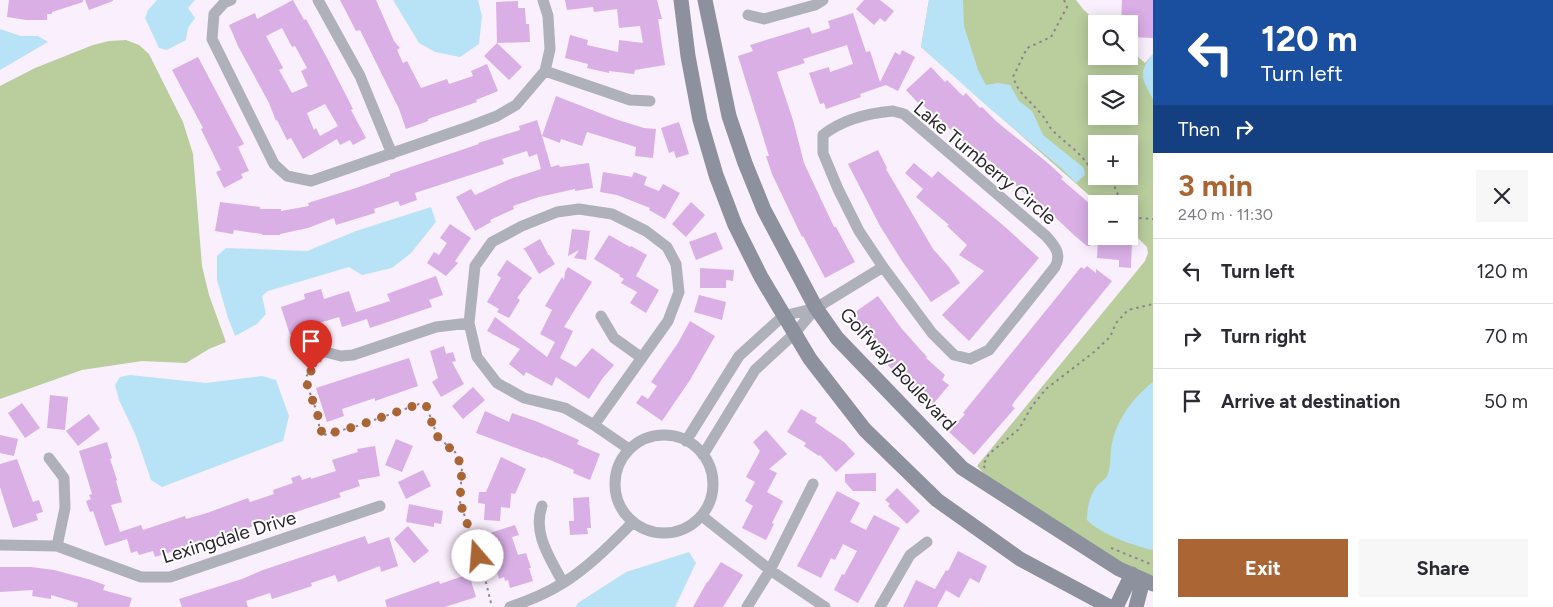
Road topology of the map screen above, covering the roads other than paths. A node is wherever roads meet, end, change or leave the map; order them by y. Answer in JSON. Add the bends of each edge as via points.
{"nodes":[{"id":1,"x":231,"y":0,"type":"edge"},
{"id":2,"x":318,"y":0,"type":"edge"},
{"id":3,"x":543,"y":0,"type":"edge"},
{"id":4,"x":681,"y":0,"type":"edge"},
{"id":5,"x":705,"y":0,"type":"edge"},
{"id":6,"x":823,"y":0,"type":"edge"},
{"id":7,"x":748,"y":15,"type":"dead end"},
{"id":8,"x":545,"y":71,"type":"junction"},
{"id":9,"x":650,"y":100,"type":"dead end"},
{"id":10,"x":392,"y":154,"type":"junction"},
{"id":11,"x":883,"y":267,"type":"junction"},
{"id":12,"x":816,"y":308,"type":"junction"},
{"id":13,"x":601,"y":316,"type":"dead end"},
{"id":14,"x":783,"y":316,"type":"junction"},
{"id":15,"x":469,"y":323,"type":"junction"},
{"id":16,"x":794,"y":334,"type":"junction"},
{"id":17,"x":325,"y":352,"type":"road end"},
{"id":18,"x":642,"y":358,"type":"junction"},
{"id":19,"x":594,"y":425,"type":"junction"},
{"id":20,"x":686,"y":441,"type":"junction"},
{"id":21,"x":629,"y":449,"type":"junction"},
{"id":22,"x":703,"y":455,"type":"junction"},
{"id":23,"x":49,"y":458,"type":"dead end"},
{"id":24,"x":813,"y":484,"type":"dead end"},
{"id":25,"x":380,"y":506,"type":"dead end"},
{"id":26,"x":542,"y":506,"type":"dead end"},
{"id":27,"x":702,"y":516,"type":"junction"},
{"id":28,"x":633,"y":522,"type":"junction"},
{"id":29,"x":927,"y":542,"type":"dead end"},
{"id":30,"x":0,"y":544,"type":"edge"},
{"id":31,"x":57,"y":546,"type":"junction"},
{"id":32,"x":770,"y":570,"type":"junction"},
{"id":33,"x":1143,"y":580,"type":"edge"},
{"id":34,"x":564,"y":583,"type":"junction"},
{"id":35,"x":510,"y":607,"type":"edge"},
{"id":36,"x":747,"y":607,"type":"edge"},
{"id":37,"x":826,"y":607,"type":"edge"},
{"id":38,"x":880,"y":607,"type":"edge"},
{"id":39,"x":1110,"y":607,"type":"edge"},
{"id":40,"x":1116,"y":607,"type":"edge"},
{"id":41,"x":1136,"y":607,"type":"edge"}],
"edges":[{"from":1,"to":10,"type":"street","via":[[214,14],[212,39],[274,164],[287,176],[311,181]]},
{"from":2,"to":10,"type":"street","via":[[360,76]]},
{"from":3,"to":8,"type":"street","via":[[548,16],[550,50]]},
{"from":4,"to":14,"type":"street","via":[[700,120],[716,175],[735,225]]},
{"from":5,"to":12,"type":"street","name":"Golfway Boulevard","via":[[729,116],[745,164],[764,210]]},
{"from":6,"to":7,"type":"street","via":[[764,19]]},
{"from":8,"to":9,"type":"street","via":[[630,100]]},
{"from":8,"to":10,"type":"street","via":[[516,104],[496,116]]},
{"from":11,"to":11,"type":"street","name":"Lake Turnberry Circle","via":[[932,333],[954,355],[970,359],[989,350],[1058,260],[1057,249],[1046,236],[904,114],[875,112],[833,127],[823,135],[823,153],[859,231]]},
{"from":11,"to":12,"type":"street"},
{"from":12,"to":14,"type":"street"},
{"from":12,"to":16,"type":"street"},
{"from":12,"to":33,"type":"street","name":"Golfway Boulevard","via":[[837,338],[962,468],[1119,569]]},
{"from":13,"to":18,"type":"street","via":[[614,338]]},
{"from":14,"to":16,"type":"street"},
{"from":14,"to":20,"type":"street","via":[[739,356]]},
{"from":15,"to":17,"type":"street","via":[[436,327],[353,355]]},
{"from":15,"to":18,"type":"street","via":[[475,266],[492,242],[557,212],[580,209],[612,214],[646,231],[668,247],[676,264],[679,292],[668,320]]},
{"from":15,"to":19,"type":"street","via":[[477,357],[496,382],[524,398],[565,408]]},
{"from":16,"to":22,"type":"street","via":[[755,370]]},
{"from":16,"to":39,"type":"street","via":[[866,430],[937,500],[1020,559]]},
{"from":18,"to":19,"type":"street"},
{"from":19,"to":21,"type":"street"},
{"from":20,"to":21,"type":"street","via":[[660,435],[649,437]]},
{"from":20,"to":22,"type":"street"},
{"from":21,"to":28,"type":"street","via":[[618,467],[615,487],[617,500]]},
{"from":22,"to":27,"type":"street","via":[[712,481],[711,495]]},
{"from":23,"to":31,"type":"street","via":[[64,478],[65,508]]},
{"from":24,"to":32,"type":"street"},
{"from":25,"to":31,"type":"street","name":"Lexingdale Drive","via":[[170,577],[141,577]]},
{"from":26,"to":34,"type":"street","via":[[538,519],[540,532]]},
{"from":27,"to":28,"type":"street","via":[[686,528],[673,532],[645,530]]},
{"from":27,"to":32,"type":"street"},
{"from":28,"to":34,"type":"street","via":[[606,550]]},
{"from":29,"to":38,"type":"street","via":[[910,554]]},
{"from":30,"to":31,"type":"street","name":"Lexingdale Drive"},
{"from":32,"to":36,"type":"street"},
{"from":32,"to":37,"type":"street"},
{"from":33,"to":40,"type":"street"},
{"from":33,"to":41,"type":"street"},
{"from":34,"to":35,"type":"street"}]}
